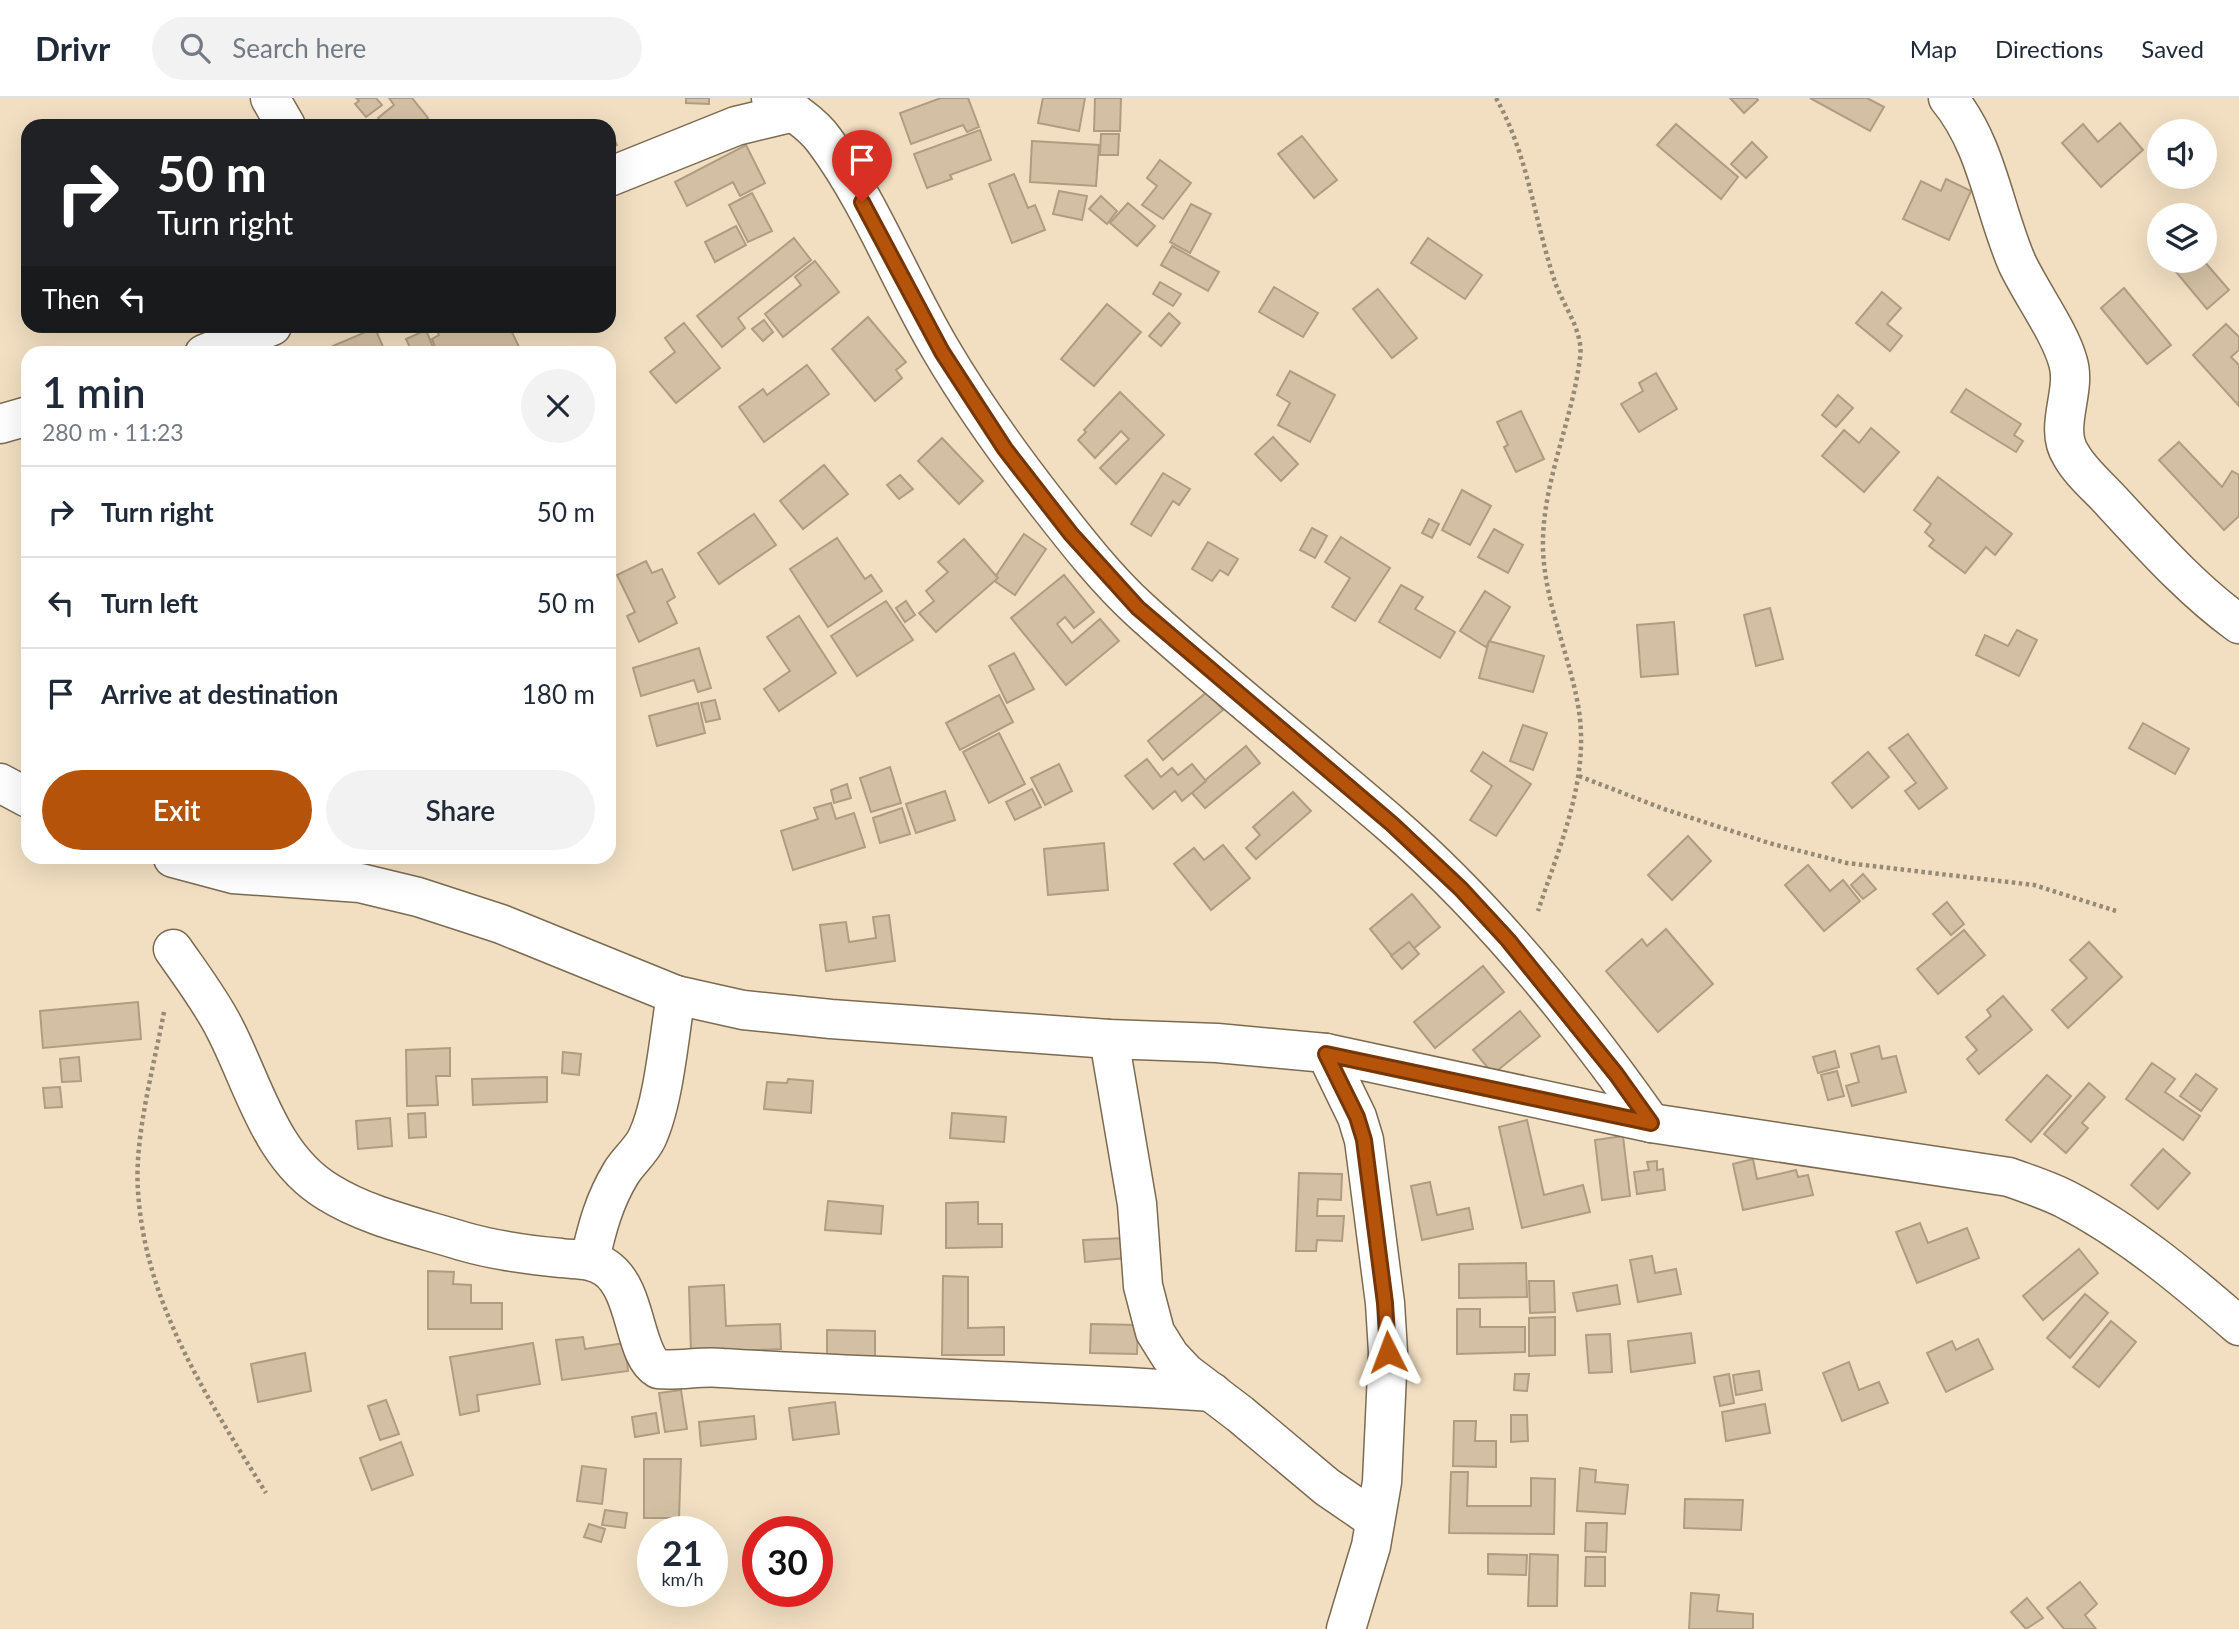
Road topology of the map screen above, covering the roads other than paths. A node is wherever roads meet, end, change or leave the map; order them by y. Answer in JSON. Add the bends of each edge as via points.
{"nodes":[{"id":1,"x":270,"y":98,"type":"edge"},
{"id":2,"x":1948,"y":98,"type":"edge"},
{"id":3,"x":782,"y":105,"type":"edge"},
{"id":4,"x":282,"y":119,"type":"edge"},
{"id":5,"x":616,"y":174,"type":"edge"},
{"id":6,"x":255,"y":333,"type":"edge"},
{"id":7,"x":223,"y":346,"type":"edge"},
{"id":8,"x":21,"y":418,"type":"edge"},
{"id":9,"x":0,"y":424,"type":"edge"},
{"id":10,"x":2239,"y":624,"type":"edge"},
{"id":11,"x":0,"y":783,"type":"edge"},
{"id":12,"x":21,"y":794,"type":"edge"},
{"id":13,"x":196,"y":864,"type":"edge"},
{"id":14,"x":173,"y":949,"type":"road end"},
{"id":15,"x":676,"y":995,"type":"junction"},
{"id":16,"x":1109,"y":1040,"type":"junction"},
{"id":17,"x":1326,"y":1054,"type":"junction"},
{"id":18,"x":1651,"y":1123,"type":"junction"},
{"id":19,"x":590,"y":1259,"type":"junction"},
{"id":20,"x":2239,"y":1326,"type":"edge"},
{"id":21,"x":1212,"y":1392,"type":"junction"},
{"id":22,"x":1376,"y":1520,"type":"junction"},
{"id":23,"x":1346,"y":1629,"type":"edge"}],
"edges":[{"from":1,"to":4,"type":"street"},
{"from":2,"to":10,"type":"street","via":[[1976,138],[2001,224],[2068,360],[2071,380],[2064,424],[2070,455],[2176,570]]},
{"from":3,"to":5,"type":"street"},
{"from":3,"to":18,"type":"street","via":[[823,138],[942,352],[1005,449],[1071,534],[1138,608],[1392,824],[1461,889],[1522,957]]},
{"from":6,"to":7,"type":"street"},
{"from":8,"to":9,"type":"street"},
{"from":11,"to":12,"type":"street"},
{"from":13,"to":15,"type":"street","via":[[233,874],[360,883],[418,897],[501,924]]},
{"from":14,"to":19,"type":"street","via":[[223,1026],[278,1141],[296,1165],[326,1191],[361,1210],[477,1245]]},
{"from":15,"to":16,"type":"street","via":[[743,1010]]},
{"from":15,"to":19,"type":"street","via":[[654,1118],[646,1140],[622,1170],[600,1215]]},
{"from":16,"to":17,"type":"street","via":[[1217,1042]]},
{"from":16,"to":21,"type":"street","via":[[1137,1204],[1146,1308],[1170,1356]]},
{"from":17,"to":18,"type":"street"},
{"from":17,"to":22,"type":"street","via":[[1364,1140],[1385,1303],[1388,1352]]},
{"from":18,"to":20,"type":"street","via":[[2010,1177],[2064,1199],[2140,1246]]},
{"from":19,"to":21,"type":"street","via":[[623,1285],[642,1342],[658,1369],[956,1377]]},
{"from":21,"to":22,"type":"street","via":[[1327,1487]]},
{"from":22,"to":23,"type":"street"}]}
